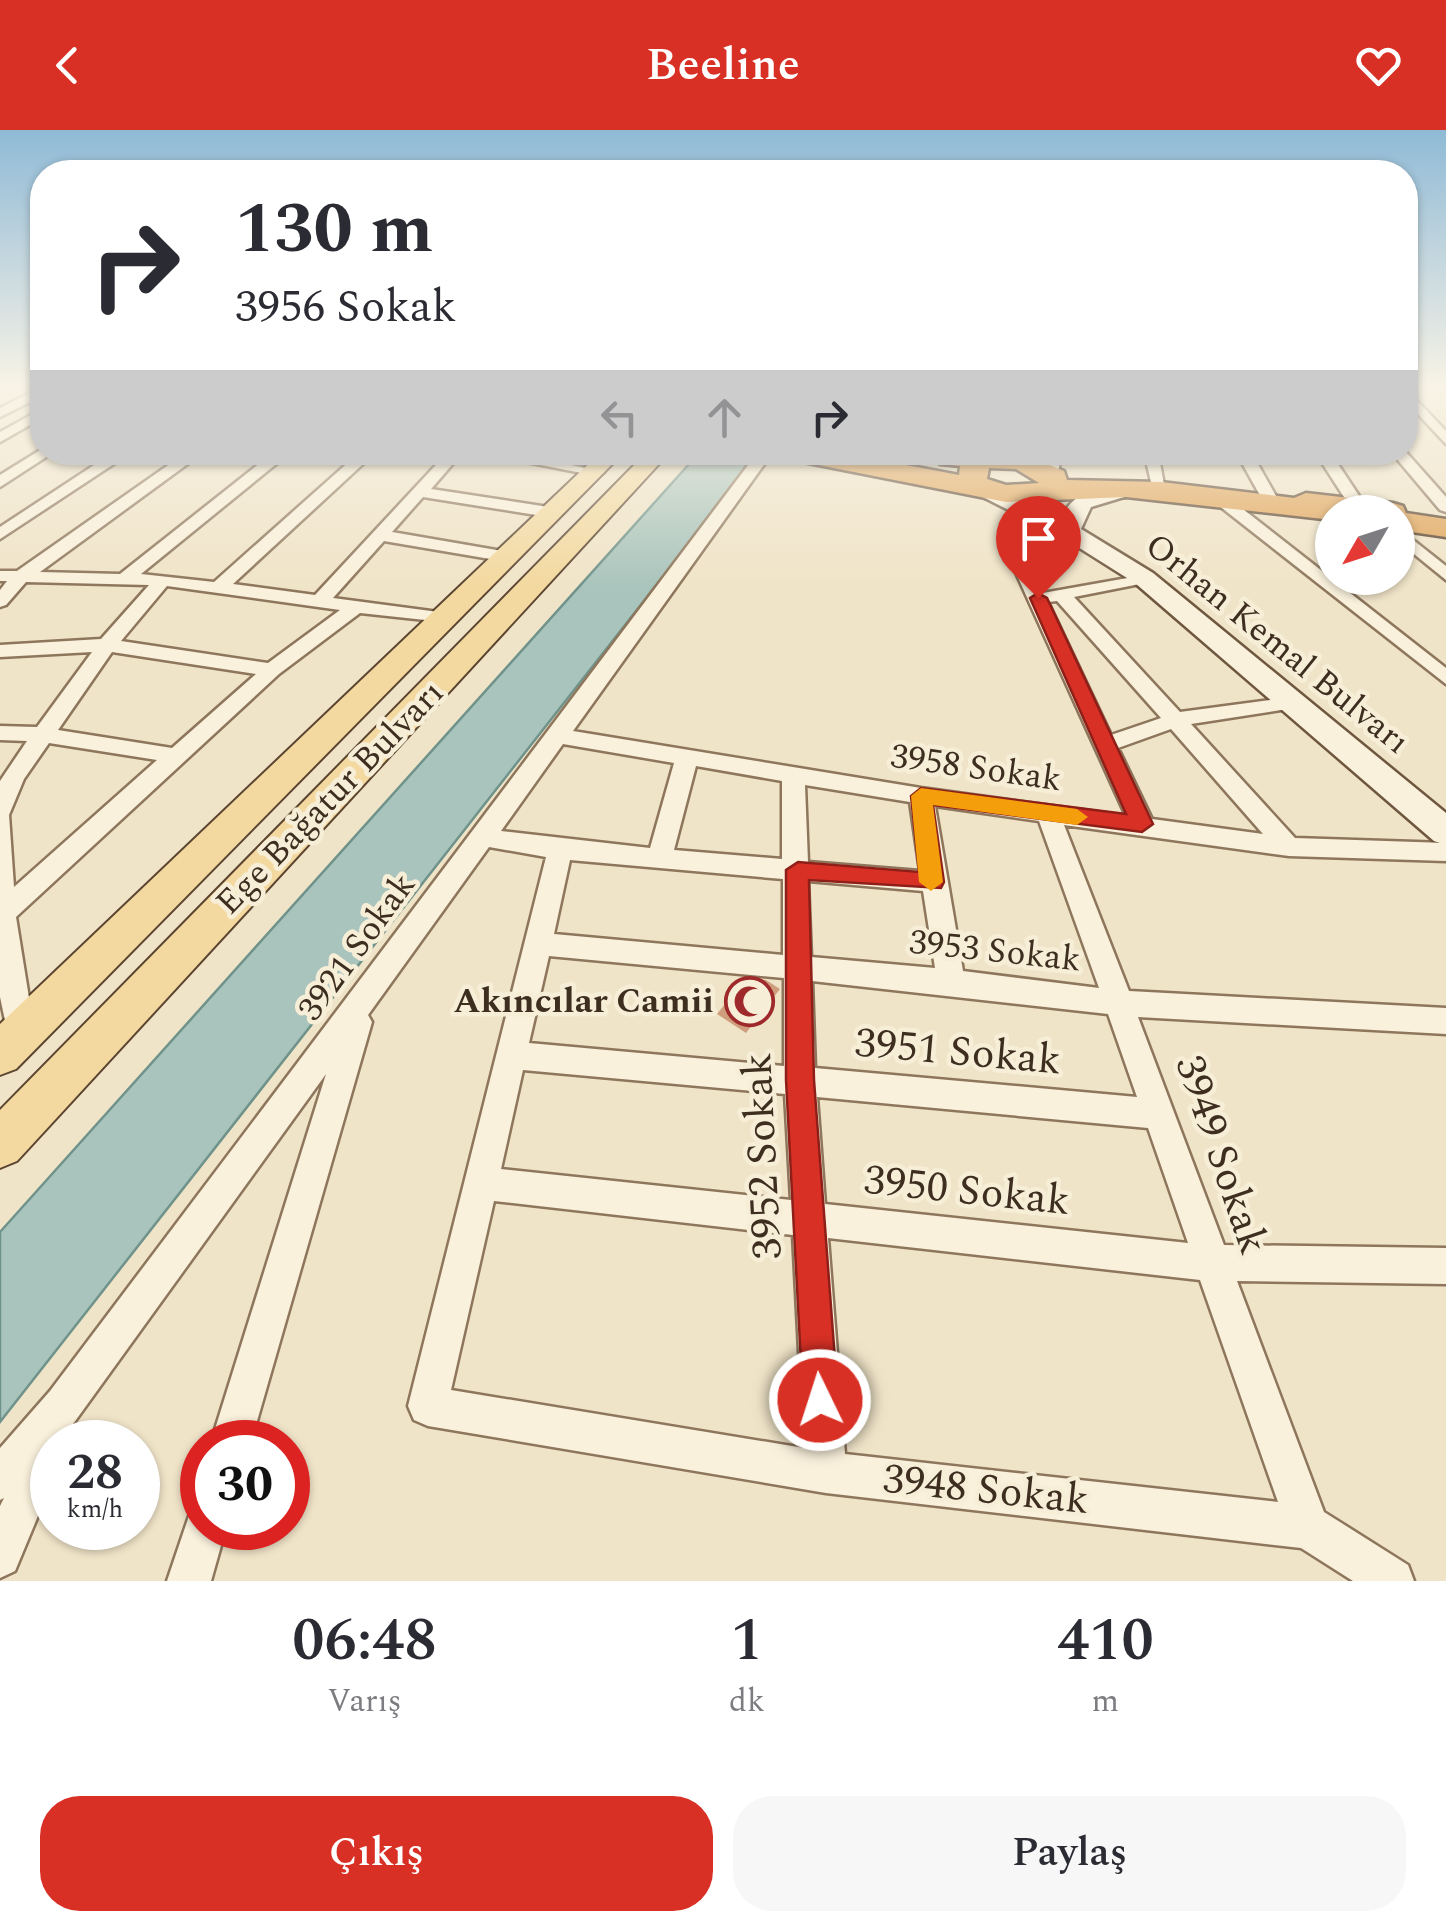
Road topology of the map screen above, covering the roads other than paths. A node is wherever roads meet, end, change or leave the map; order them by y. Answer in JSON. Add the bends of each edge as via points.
{"nodes":[{"id":1,"x":30,"y":463,"type":"edge"},
{"id":2,"x":105,"y":465,"type":"edge"},
{"id":3,"x":178,"y":465,"type":"edge"},
{"id":4,"x":268,"y":465,"type":"edge"},
{"id":5,"x":355,"y":465,"type":"edge"},
{"id":6,"x":445,"y":465,"type":"edge"},
{"id":7,"x":602,"y":465,"type":"edge"},
{"id":8,"x":648,"y":465,"type":"edge"},
{"id":9,"x":757,"y":465,"type":"edge"},
{"id":10,"x":912,"y":465,"type":"edge"},
{"id":11,"x":947,"y":465,"type":"edge"},
{"id":12,"x":1154,"y":465,"type":"edge"},
{"id":13,"x":1250,"y":465,"type":"edge"},
{"id":14,"x":1328,"y":465,"type":"edge"},
{"id":15,"x":1409,"y":465,"type":"edge"},
{"id":16,"x":980,"y":468,"type":"edge"},
{"id":17,"x":1052,"y":471,"type":"edge"},
{"id":18,"x":0,"y":482,"type":"edge"},
{"id":19,"x":1159,"y":482,"type":"junction"},
{"id":20,"x":1126,"y":489,"type":"junction"},
{"id":21,"x":421,"y":492,"type":"junction"},
{"id":22,"x":1341,"y":495,"type":"edge"},
{"id":23,"x":1268,"y":496,"type":"junction"},
{"id":24,"x":1219,"y":498,"type":"junction"},
{"id":25,"x":1315,"y":504,"type":"edge"},
{"id":26,"x":1315,"y":507,"type":"edge"},
{"id":27,"x":1446,"y":508,"type":"edge"},
{"id":28,"x":555,"y":512,"type":"junction"},
{"id":29,"x":1415,"y":516,"type":"edge"},
{"id":30,"x":1446,"y":520,"type":"edge"},
{"id":31,"x":1415,"y":523,"type":"edge"},
{"id":32,"x":1065,"y":528,"type":"junction"},
{"id":33,"x":1446,"y":528,"type":"edge"},
{"id":34,"x":0,"y":534,"type":"edge"},
{"id":35,"x":378,"y":535,"type":"junction"},
{"id":36,"x":1415,"y":547,"type":"edge"},
{"id":37,"x":508,"y":557,"type":"junction"},
{"id":38,"x":1446,"y":575,"type":"edge"},
{"id":39,"x":0,"y":576,"type":"edge"},
{"id":40,"x":22,"y":576,"type":"junction"},
{"id":41,"x":1144,"y":578,"type":"junction"},
{"id":42,"x":163,"y":580,"type":"junction"},
{"id":43,"x":120,"y":582,"type":"junction"},
{"id":44,"x":218,"y":588,"type":"junction"},
{"id":45,"x":1063,"y":596,"type":"junction"},
{"id":46,"x":1038,"y":598,"type":"junction"},
{"id":47,"x":321,"y":600,"type":"junction"},
{"id":48,"x":0,"y":601,"type":"edge"},
{"id":49,"x":358,"y":605,"type":"junction"},
{"id":50,"x":446,"y":619,"type":"junction"},
{"id":51,"x":108,"y":645,"type":"junction"},
{"id":52,"x":0,"y":650,"type":"edge"},
{"id":53,"x":272,"y":670,"type":"junction"},
{"id":54,"x":1446,"y":678,"type":"edge"},
{"id":55,"x":1294,"y":701,"type":"junction"},
{"id":56,"x":1176,"y":720,"type":"junction"},
{"id":57,"x":0,"y":734,"type":"edge"},
{"id":58,"x":45,"y":735,"type":"junction"},
{"id":59,"x":559,"y":736,"type":"junction"},
{"id":60,"x":1106,"y":744,"type":"junction"},
{"id":61,"x":177,"y":756,"type":"junction"},
{"id":62,"x":686,"y":760,"type":"junction"},
{"id":63,"x":793,"y":776,"type":"junction"},
{"id":64,"x":921,"y":796,"type":"junction"},
{"id":65,"x":0,"y":810,"type":"edge"},
{"id":66,"x":1048,"y":814,"type":"junction"},
{"id":67,"x":1446,"y":815,"type":"edge"},
{"id":68,"x":0,"y":821,"type":"edge"},
{"id":69,"x":1142,"y":824,"type":"junction"},
{"id":70,"x":1446,"y":832,"type":"edge"},
{"id":71,"x":0,"y":836,"type":"edge"},
{"id":72,"x":485,"y":837,"type":"junction"},
{"id":73,"x":1289,"y":847,"type":"junction"},
{"id":74,"x":560,"y":850,"type":"junction"},
{"id":75,"x":1446,"y":852,"type":"edge"},
{"id":76,"x":660,"y":859,"type":"junction"},
{"id":77,"x":798,"y":870,"type":"junction"},
{"id":78,"x":932,"y":882,"type":"junction"},
{"id":79,"x":1,"y":914,"type":"edge"},
{"id":80,"x":537,"y":944,"type":"junction"},
{"id":81,"x":800,"y":969,"type":"junction"},
{"id":82,"x":951,"y":982,"type":"junction"},
{"id":83,"x":363,"y":1003,"type":"junction"},
{"id":84,"x":1121,"y":1003,"type":"junction"},
{"id":85,"x":1446,"y":1021,"type":"edge"},
{"id":86,"x":10,"y":1044,"type":"edge"},
{"id":87,"x":510,"y":1055,"type":"junction"},
{"id":88,"x":800,"y":1080,"type":"junction"},
{"id":89,"x":1159,"y":1114,"type":"junction"},
{"id":90,"x":0,"y":1144,"type":"edge"},
{"id":91,"x":479,"y":1184,"type":"junction"},
{"id":92,"x":807,"y":1219,"type":"junction"},
{"id":93,"x":1210,"y":1263,"type":"junction"},
{"id":94,"x":1446,"y":1266,"type":"edge"},
{"id":95,"x":64,"y":1405,"type":"junction"},
{"id":96,"x":238,"y":1420,"type":"edge"},
{"id":97,"x":826,"y":1472,"type":"junction"},
{"id":98,"x":0,"y":1479,"type":"edge"},
{"id":99,"x":1308,"y":1527,"type":"junction"},
{"id":100,"x":198,"y":1550,"type":"edge"},
{"id":101,"x":0,"y":1556,"type":"edge"},
{"id":102,"x":189,"y":1581,"type":"edge"},
{"id":103,"x":1392,"y":1581,"type":"edge"}],
"edges":[{"from":1,"to":18,"type":"street"},
{"from":2,"to":34,"type":"street"},
{"from":3,"to":40,"type":"street"},
{"from":4,"to":43,"type":"street"},
{"from":5,"to":44,"type":"street"},
{"from":6,"to":21,"type":"street"},
{"from":7,"to":28,"type":"main road","name":"Ege Bağatur Bulvarı"},
{"from":8,"to":90,"type":"main road","name":"Ege Bağatur Bulvarı"},
{"from":9,"to":59,"type":"street","name":"3921 Sokak"},
{"from":10,"to":32,"type":"main road"},
{"from":11,"to":16,"type":"highway"},
{"from":12,"to":19,"type":"street"},
{"from":13,"to":23,"type":"street"},
{"from":14,"to":22,"type":"street"},
{"from":15,"to":27,"type":"street"},
{"from":16,"to":17,"type":"highway","via":[[1011,496]]},
{"from":16,"to":32,"type":"main road"},
{"from":17,"to":19,"type":"highway"},
{"from":17,"to":20,"type":"highway"},
{"from":17,"to":32,"type":"main road","via":[[1045,496]]},
{"from":19,"to":23,"type":"highway"},
{"from":20,"to":24,"type":"highway"},
{"from":20,"to":32,"type":"main road","via":[[1084,501]]},
{"from":21,"to":28,"type":"street"},
{"from":21,"to":35,"type":"street"},
{"from":23,"to":25,"type":"highway"},
{"from":24,"to":26,"type":"highway"},
{"from":24,"to":54,"type":"street"},
{"from":28,"to":37,"type":"main road","name":"Ege Bağatur Bulvarı"},
{"from":29,"to":30,"type":"highway"},
{"from":31,"to":33,"type":"highway"},
{"from":32,"to":41,"type":"main road","name":"Orhan Kemal Bulvarı"},
{"from":32,"to":46,"type":"street","via":[[1016,553]]},
{"from":32,"to":67,"type":"main road","name":"Orhan Kemal Bulvarı","via":[[1158,576]]},
{"from":35,"to":37,"type":"street"},
{"from":35,"to":47,"type":"street"},
{"from":36,"to":38,"type":"street"},
{"from":37,"to":50,"type":"main road","name":"Ege Bağatur Bulvarı"},
{"from":39,"to":40,"type":"street"},
{"from":40,"to":43,"type":"street"},
{"from":40,"to":48,"type":"street"},
{"from":41,"to":45,"type":"street"},
{"from":41,"to":55,"type":"main road","name":"Orhan Kemal Bulvarı"},
{"from":42,"to":43,"type":"street"},
{"from":42,"to":44,"type":"street"},
{"from":42,"to":51,"type":"street"},
{"from":44,"to":47,"type":"street"},
{"from":45,"to":46,"type":"street"},
{"from":45,"to":56,"type":"street"},
{"from":46,"to":60,"type":"street"},
{"from":47,"to":49,"type":"street"},
{"from":49,"to":50,"type":"street"},
{"from":49,"to":53,"type":"street"},
{"from":50,"to":86,"type":"main road","name":"Ege Bağatur Bulvarı"},
{"from":51,"to":52,"type":"street"},
{"from":51,"to":53,"type":"street"},
{"from":51,"to":58,"type":"street"},
{"from":53,"to":61,"type":"street"},
{"from":55,"to":56,"type":"street"},
{"from":55,"to":70,"type":"main road","name":"Orhan Kemal Bulvarı"},
{"from":56,"to":60,"type":"street"},
{"from":56,"to":73,"type":"street"},
{"from":57,"to":58,"type":"street"},
{"from":58,"to":61,"type":"street"},
{"from":58,"to":65,"type":"street","via":[[13,778]]},
{"from":59,"to":62,"type":"street","name":"3958 Sokak"},
{"from":59,"to":72,"type":"street","name":"3921 Sokak"},
{"from":60,"to":69,"type":"street"},
{"from":61,"to":79,"type":"street"},
{"from":62,"to":63,"type":"street","name":"3958 Sokak"},
{"from":62,"to":76,"type":"street"},
{"from":63,"to":64,"type":"street","name":"3958 Sokak"},
{"from":63,"to":77,"type":"street","name":"3952 Sokak"},
{"from":64,"to":66,"type":"street","name":"3958 Sokak"},
{"from":64,"to":78,"type":"street"},
{"from":66,"to":69,"type":"street","name":"3958 Sokak"},
{"from":66,"to":84,"type":"street","name":"3949 Sokak"},
{"from":68,"to":71,"type":"street"},
{"from":69,"to":73,"type":"street","name":"3958 Sokak"},
{"from":71,"to":79,"type":"street"},
{"from":72,"to":74,"type":"street"},
{"from":72,"to":83,"type":"street","name":"3921 Sokak"},
{"from":73,"to":75,"type":"street","name":"3958 Sokak"},
{"from":74,"to":76,"type":"street"},
{"from":74,"to":80,"type":"street"},
{"from":76,"to":77,"type":"street"},
{"from":77,"to":78,"type":"street"},
{"from":77,"to":81,"type":"street","name":"3952 Sokak"},
{"from":78,"to":82,"type":"street"},
{"from":79,"to":86,"type":"street"},
{"from":80,"to":81,"type":"street","name":"3953 Sokak"},
{"from":80,"to":87,"type":"street"},
{"from":81,"to":82,"type":"street","name":"3953 Sokak"},
{"from":81,"to":88,"type":"street","name":"3952 Sokak"},
{"from":82,"to":84,"type":"street","name":"3953 Sokak"},
{"from":83,"to":95,"type":"street","name":"3921 Sokak"},
{"from":83,"to":96,"type":"street"},
{"from":84,"to":85,"type":"street","name":"3953 Sokak"},
{"from":84,"to":89,"type":"street","name":"3949 Sokak"},
{"from":87,"to":88,"type":"street","name":"3951 Sokak"},
{"from":87,"to":91,"type":"street"},
{"from":88,"to":89,"type":"street","name":"3951 Sokak"},
{"from":88,"to":92,"type":"street","name":"3952 Sokak"},
{"from":89,"to":93,"type":"street","name":"3949 Sokak"},
{"from":91,"to":92,"type":"street","name":"3950 Sokak"},
{"from":91,"to":97,"type":"street","name":"3948 Sokak","via":[[428,1406]]},
{"from":92,"to":93,"type":"street","name":"3950 Sokak"},
{"from":92,"to":97,"type":"street","name":"3952 Sokak"},
{"from":93,"to":94,"type":"street","name":"3950 Sokak"},
{"from":93,"to":99,"type":"street","name":"3949 Sokak"},
{"from":95,"to":98,"type":"street","name":"3921 Sokak"},
{"from":95,"to":101,"type":"street"},
{"from":97,"to":99,"type":"street","name":"3948 Sokak"},
{"from":99,"to":103,"type":"street"},
{"from":100,"to":102,"type":"street"}]}
